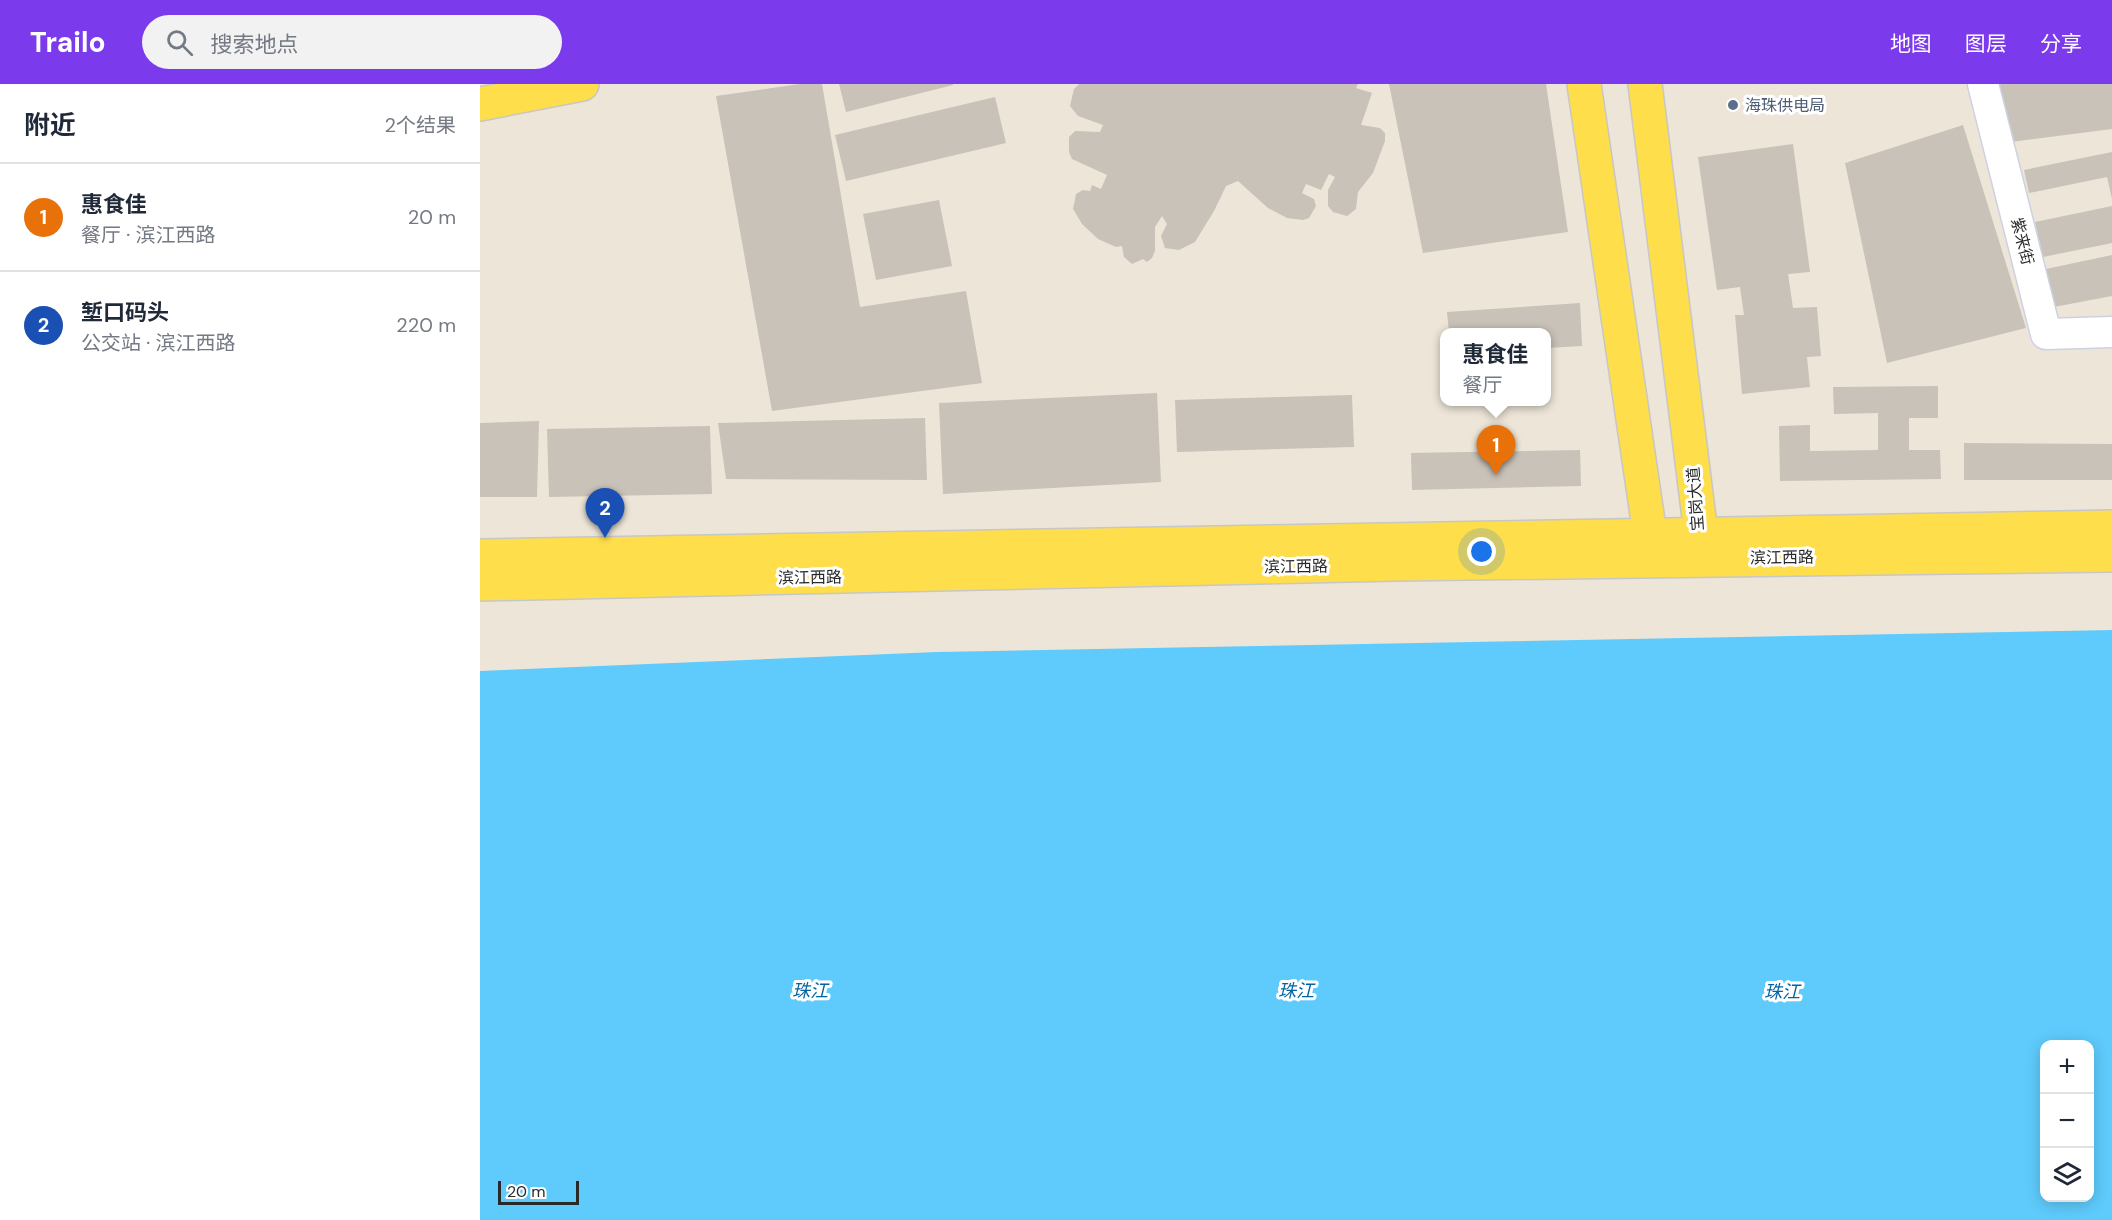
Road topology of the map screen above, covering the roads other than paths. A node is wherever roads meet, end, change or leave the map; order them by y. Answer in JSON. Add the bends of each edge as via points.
{"nodes":[{"id":1,"x":582,"y":84,"type":"edge"},
{"id":2,"x":1584,"y":84,"type":"edge"},
{"id":3,"x":1645,"y":84,"type":"edge"},
{"id":4,"x":1983,"y":84,"type":"edge"},
{"id":5,"x":484,"y":103,"type":"edge"},
{"id":6,"x":2112,"y":332,"type":"edge"},
{"id":7,"x":2112,"y":527,"type":"edge"},
{"id":8,"x":1701,"y":534,"type":"junction"},
{"id":9,"x":1650,"y":535,"type":"junction"},
{"id":10,"x":2112,"y":555,"type":"edge"},
{"id":11,"x":480,"y":556,"type":"edge"},
{"id":12,"x":1680,"y":560,"type":"junction"},
{"id":13,"x":480,"y":584,"type":"edge"}],
"edges":[{"from":1,"to":5,"type":"main road"},
{"from":2,"to":9,"type":"main road"},
{"from":3,"to":8,"type":"main road","name":"宝岗大道"},
{"from":4,"to":6,"type":"lane","name":"紫来街","via":[[2046,334]]},
{"from":7,"to":8,"type":"main road","name":"滨江西路"},
{"from":8,"to":9,"type":"main road","name":"滨江西路"},
{"from":8,"to":12,"type":"main road","name":"宝岗大道"},
{"from":9,"to":11,"type":"main road","name":"滨江西路"},
{"from":9,"to":12,"type":"main road"},
{"from":10,"to":12,"type":"main road","name":"滨江西路"},
{"from":12,"to":13,"type":"main road","name":"滨江西路"}]}
